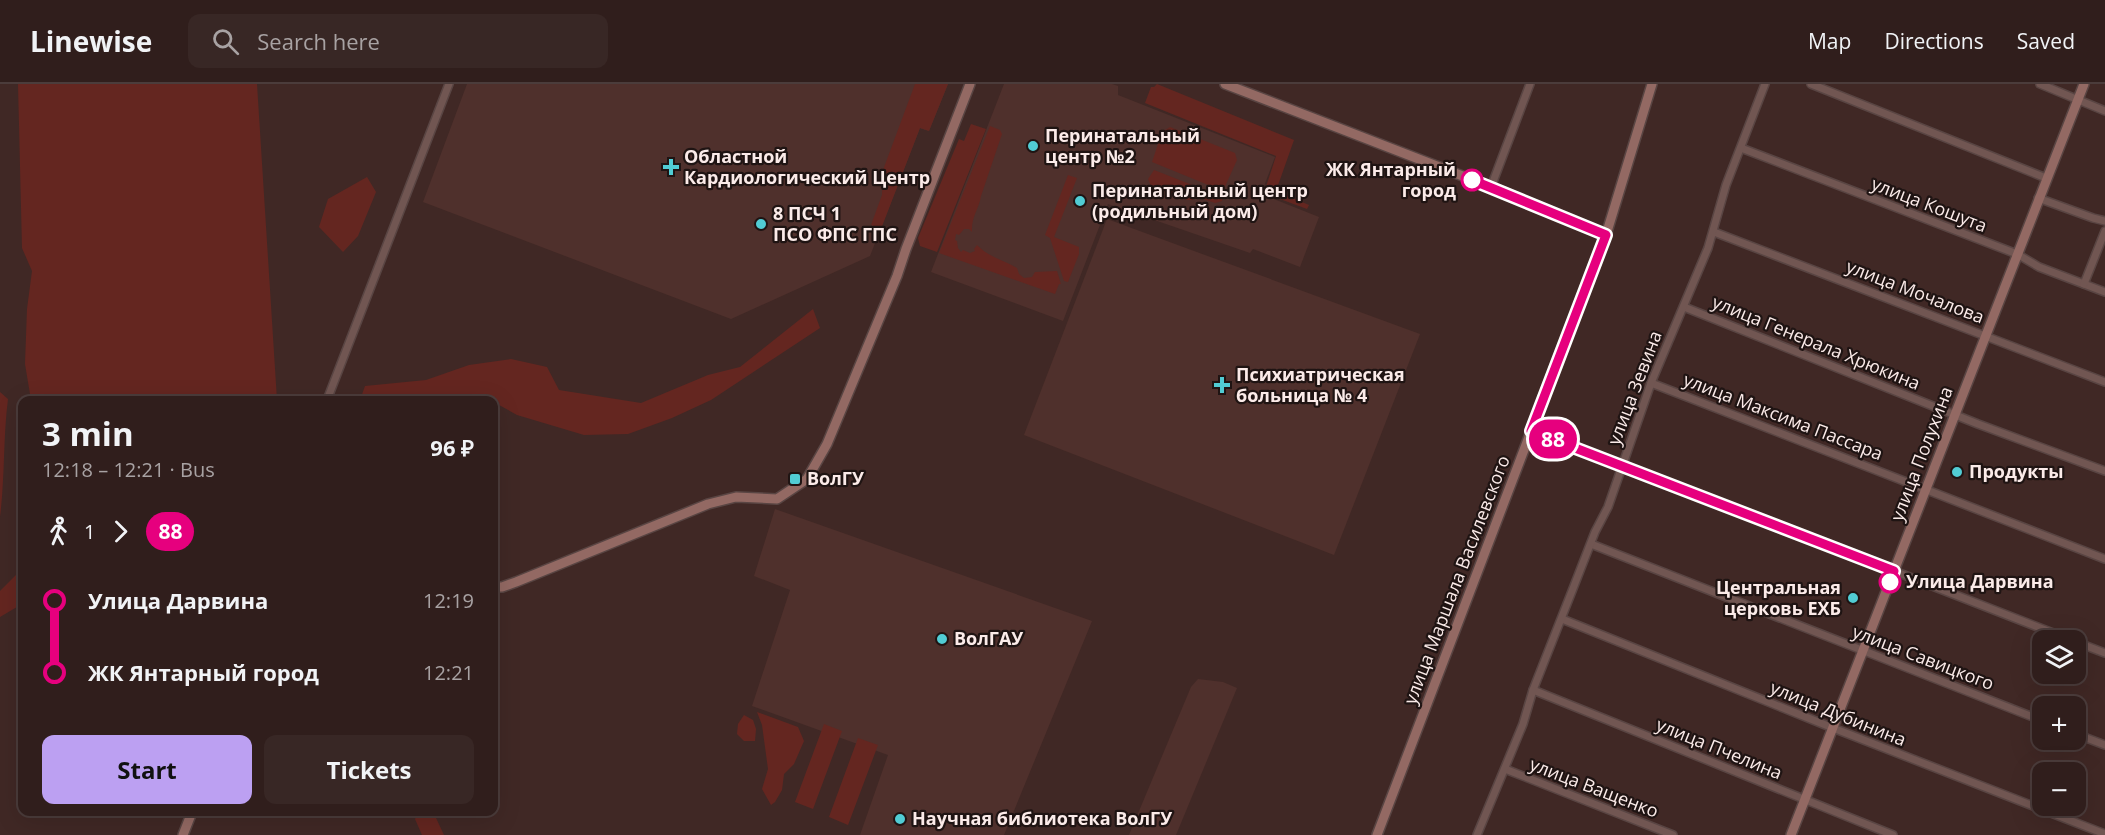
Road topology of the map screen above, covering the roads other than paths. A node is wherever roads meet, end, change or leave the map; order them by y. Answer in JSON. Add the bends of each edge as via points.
{"nodes":[{"id":1,"x":449,"y":84,"type":"edge"},
{"id":2,"x":970,"y":84,"type":"edge"},
{"id":3,"x":1225,"y":84,"type":"edge"},
{"id":4,"x":1530,"y":84,"type":"edge"},
{"id":5,"x":1652,"y":84,"type":"edge"},
{"id":6,"x":1764,"y":84,"type":"edge"},
{"id":7,"x":1811,"y":84,"type":"edge"},
{"id":8,"x":2040,"y":84,"type":"edge"},
{"id":9,"x":2084,"y":84,"type":"edge"},
{"id":10,"x":2078,"y":99,"type":"junction"},
{"id":11,"x":2105,"y":111,"type":"edge"},
{"id":12,"x":1741,"y":148,"type":"junction"},
{"id":13,"x":2046,"y":178,"type":"junction"},
{"id":14,"x":1491,"y":187,"type":"junction"},
{"id":15,"x":2038,"y":198,"type":"junction"},
{"id":16,"x":2105,"y":221,"type":"edge"},
{"id":17,"x":2105,"y":231,"type":"edge"},
{"id":18,"x":1714,"y":232,"type":"junction"},
{"id":19,"x":1606,"y":235,"type":"junction"},
{"id":20,"x":2017,"y":254,"type":"junction"},
{"id":21,"x":2084,"y":284,"type":"junction"},
{"id":22,"x":2105,"y":292,"type":"edge"},
{"id":23,"x":1684,"y":307,"type":"junction"},
{"id":24,"x":1986,"y":335,"type":"junction"},
{"id":25,"x":2105,"y":382,"type":"edge"},
{"id":26,"x":1651,"y":383,"type":"junction"},
{"id":27,"x":329,"y":396,"type":"edge"},
{"id":28,"x":1955,"y":415,"type":"junction"},
{"id":29,"x":1531,"y":431,"type":"junction"},
{"id":30,"x":1622,"y":465,"type":"junction"},
{"id":31,"x":2105,"y":471,"type":"edge"},
{"id":32,"x":1926,"y":489,"type":"junction"},
{"id":33,"x":1591,"y":544,"type":"junction"},
{"id":34,"x":2105,"y":559,"type":"edge"},
{"id":35,"x":1894,"y":571,"type":"junction"},
{"id":36,"x":498,"y":586,"type":"edge"},
{"id":37,"x":1562,"y":618,"type":"junction"},
{"id":38,"x":2045,"y":630,"type":"edge"},
{"id":39,"x":2086,"y":646,"type":"edge"},
{"id":40,"x":1863,"y":651,"type":"junction"},
{"id":41,"x":2105,"y":653,"type":"edge"},
{"id":42,"x":1533,"y":690,"type":"junction"},
{"id":43,"x":2032,"y":717,"type":"edge"},
{"id":44,"x":1833,"y":728,"type":"junction"},
{"id":45,"x":2086,"y":738,"type":"edge"},
{"id":46,"x":2105,"y":745,"type":"edge"},
{"id":47,"x":1505,"y":769,"type":"junction"},
{"id":48,"x":1805,"y":800,"type":"junction"},
{"id":49,"x":190,"y":816,"type":"edge"},
{"id":50,"x":2105,"y":834,"type":"edge"},
{"id":51,"x":183,"y":835,"type":"edge"},
{"id":52,"x":1377,"y":835,"type":"edge"},
{"id":53,"x":1477,"y":835,"type":"edge"},
{"id":54,"x":1672,"y":835,"type":"edge"},
{"id":55,"x":1791,"y":835,"type":"edge"},
{"id":56,"x":1893,"y":835,"type":"edge"}],
"edges":[{"from":1,"to":27,"type":"street"},
{"from":2,"to":36,"type":"main road","via":[[897,276],[826,444],[807,479],[777,499],[736,497],[708,504]]},
{"from":3,"to":14,"type":"main road"},
{"from":4,"to":14,"type":"street"},
{"from":5,"to":19,"type":"main road","name":"улица Маршала Василевского"},
{"from":6,"to":12,"type":"street","name":"улица Зевина"},
{"from":7,"to":13,"type":"street"},
{"from":8,"to":10,"type":"street"},
{"from":9,"to":10,"type":"main road","name":"улица Полухина"},
{"from":10,"to":11,"type":"street"},
{"from":10,"to":13,"type":"main road","name":"улица Полухина"},
{"from":12,"to":18,"type":"street","name":"улица Зевина"},
{"from":12,"to":20,"type":"street","name":"улица Кошута"},
{"from":13,"to":15,"type":"main road","name":"улица Полухина"},
{"from":14,"to":19,"type":"main road"},
{"from":15,"to":16,"type":"street"},
{"from":15,"to":20,"type":"main road","name":"улица Полухина"},
{"from":17,"to":21,"type":"street"},
{"from":18,"to":23,"type":"street","name":"улица Зевина"},
{"from":18,"to":24,"type":"street","name":"улица Мочалова"},
{"from":19,"to":29,"type":"main road","name":"улица Маршала Василевского"},
{"from":20,"to":21,"type":"street","name":"улица Кошута"},
{"from":20,"to":24,"type":"main road","name":"улица Полухина"},
{"from":21,"to":22,"type":"street","name":"улица Кошута"},
{"from":23,"to":26,"type":"street","name":"улица Зевина"},
{"from":23,"to":28,"type":"street","name":"улица Генерала Хрюкина"},
{"from":24,"to":25,"type":"street","name":"улица Мочалова"},
{"from":24,"to":28,"type":"main road","name":"улица Полухина"},
{"from":26,"to":30,"type":"street","name":"улица Зевина"},
{"from":26,"to":32,"type":"street","name":"улица Максима Пассара"},
{"from":28,"to":31,"type":"street","name":"улица Генерала Хрюкина"},
{"from":28,"to":32,"type":"main road","name":"улица Полухина"},
{"from":29,"to":30,"type":"main road"},
{"from":29,"to":52,"type":"main road","name":"улица Маршала Василевского"},
{"from":30,"to":33,"type":"street","name":"улица Зевина"},
{"from":30,"to":35,"type":"main road"},
{"from":32,"to":34,"type":"street","name":"улица Максима Пассара"},
{"from":32,"to":35,"type":"main road","name":"улица Полухина"},
{"from":33,"to":37,"type":"street","name":"улица Зевина"},
{"from":33,"to":40,"type":"street","name":"улица Савицкого"},
{"from":35,"to":38,"type":"street"},
{"from":35,"to":40,"type":"main road","name":"улица Полухина"},
{"from":37,"to":42,"type":"street","name":"улица Зевина"},
{"from":37,"to":44,"type":"street","name":"улица Дубинина"},
{"from":39,"to":41,"type":"street"},
{"from":40,"to":43,"type":"street","name":"улица Савицкого"},
{"from":40,"to":44,"type":"main road","name":"улица Полухина"},
{"from":42,"to":47,"type":"street","name":"улица Зевина"},
{"from":42,"to":48,"type":"street","name":"улица Пчелина"},
{"from":44,"to":48,"type":"main road","name":"улица Полухина"},
{"from":44,"to":50,"type":"street","name":"улица Дубинина"},
{"from":45,"to":46,"type":"street"},
{"from":47,"to":53,"type":"street","name":"улица Зевина"},
{"from":47,"to":54,"type":"street","name":"улица Ващенко"},
{"from":48,"to":55,"type":"main road","name":"улица Полухина"},
{"from":48,"to":56,"type":"street","name":"улица Пчелина"},
{"from":49,"to":51,"type":"main road"}]}
